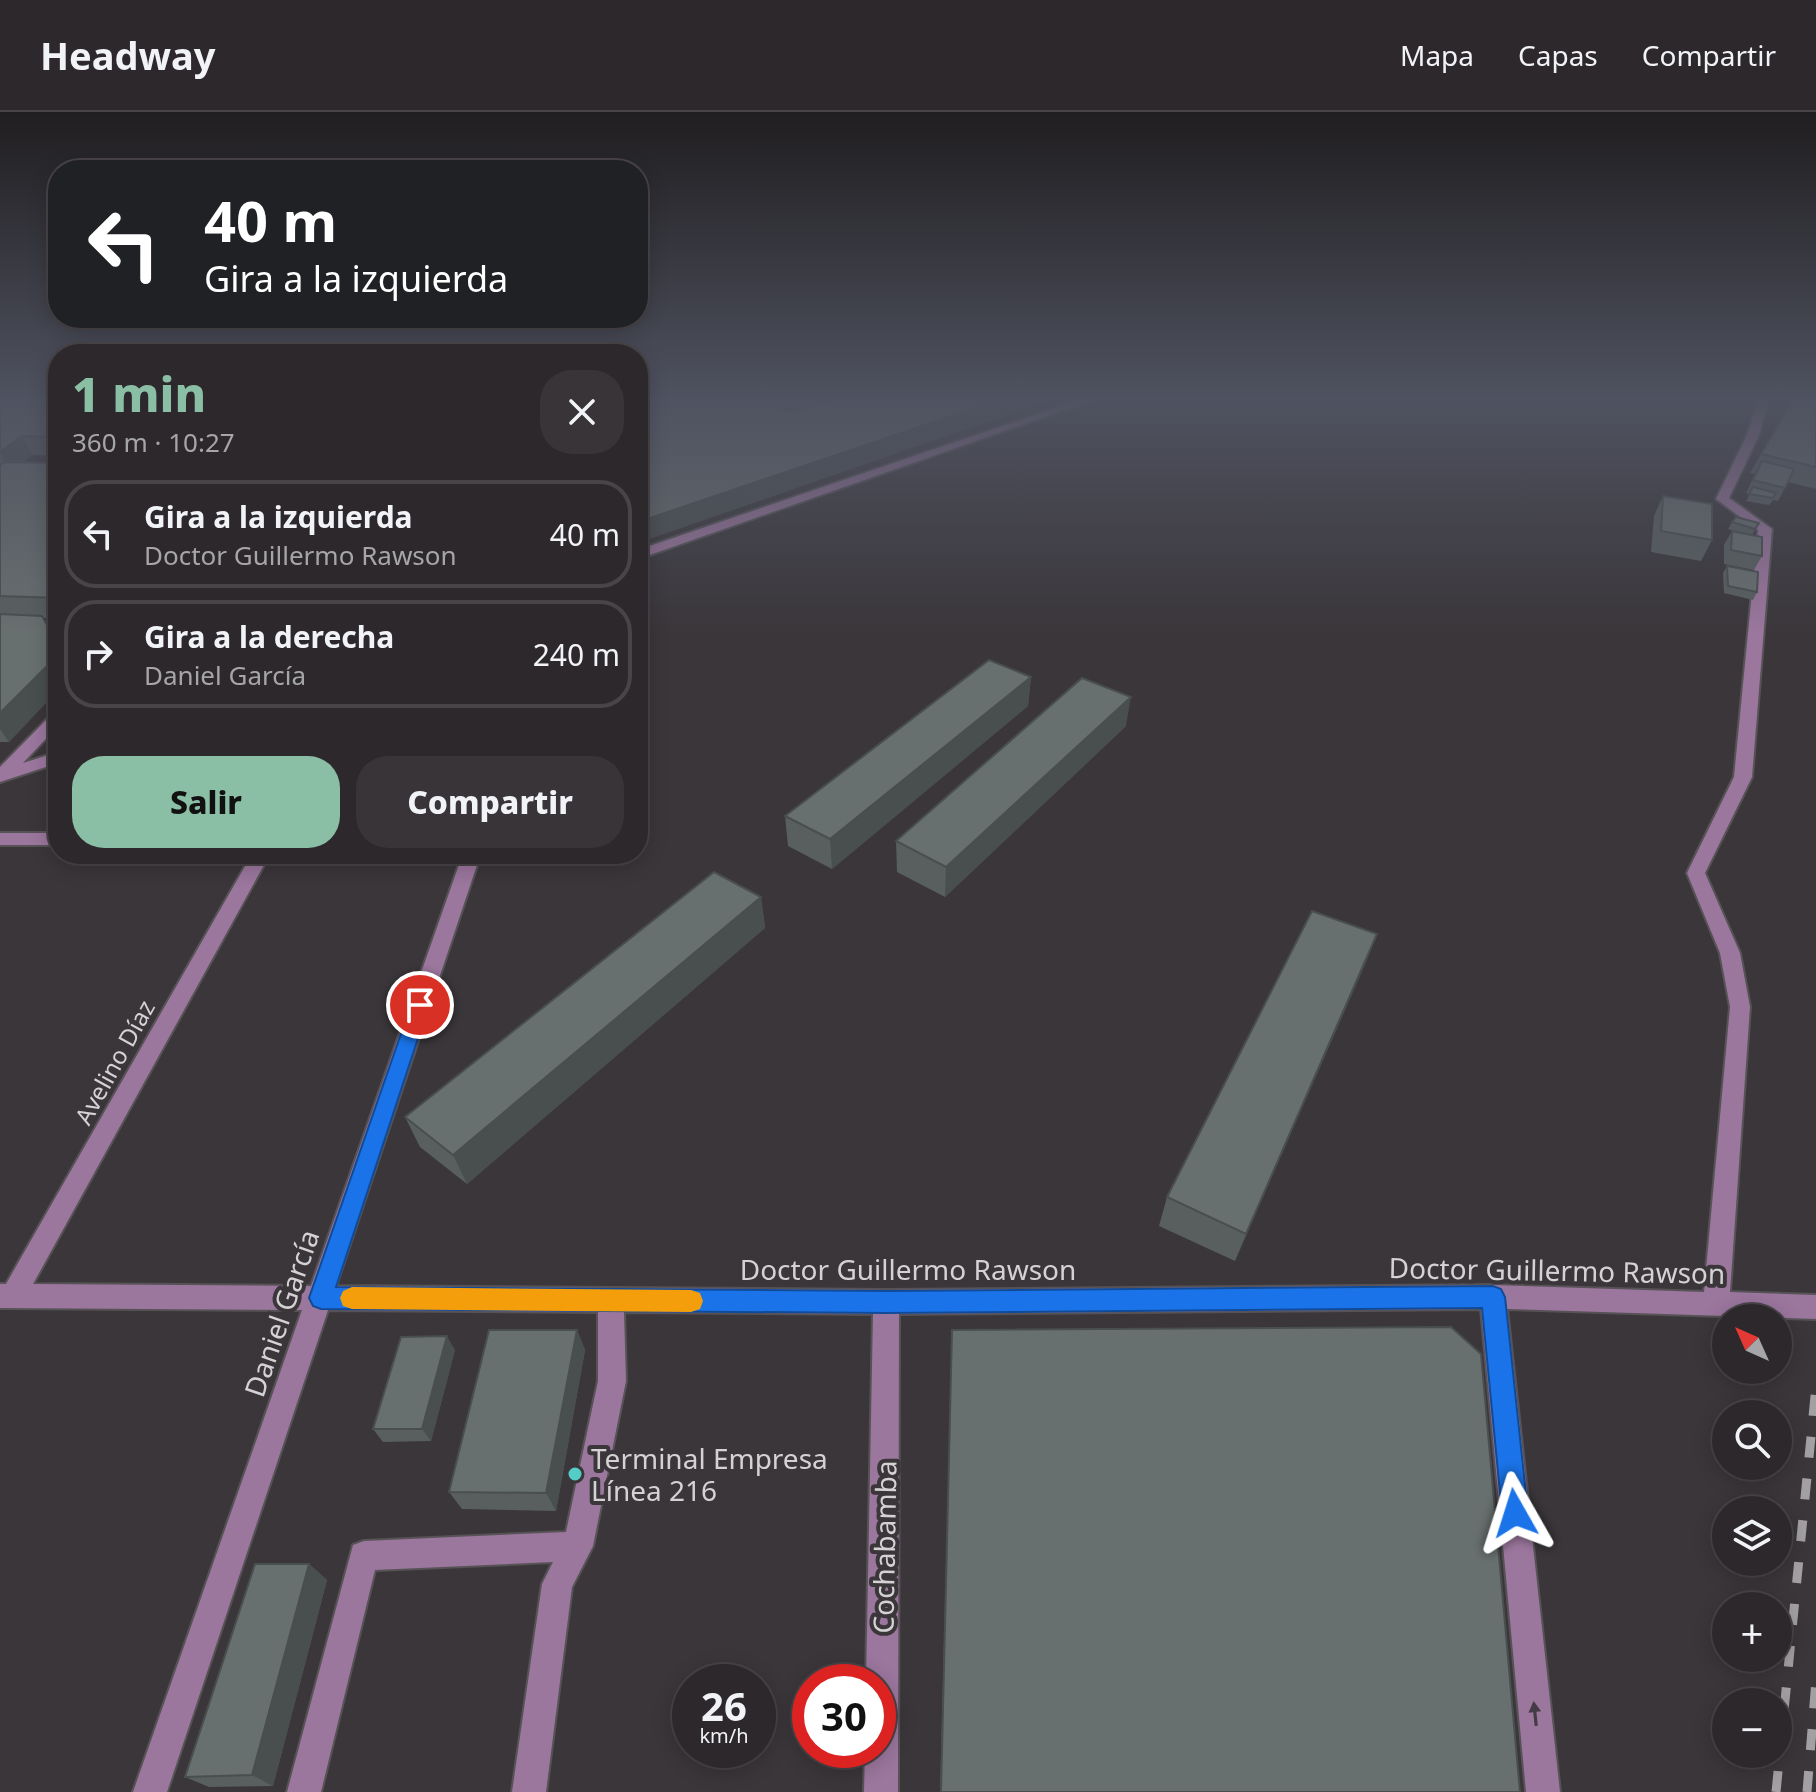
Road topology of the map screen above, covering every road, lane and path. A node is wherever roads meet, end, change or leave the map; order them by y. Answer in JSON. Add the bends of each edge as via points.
{"nodes":[{"id":1,"x":866,"y":476,"type":"edge"},
{"id":2,"x":1733,"y":476,"type":"edge"},
{"id":3,"x":648,"y":552,"type":"edge"},
{"id":4,"x":0,"y":625,"type":"edge"},
{"id":5,"x":48,"y":628,"type":"edge"},
{"id":6,"x":48,"y":727,"type":"edge"},
{"id":7,"x":48,"y":760,"type":"edge"},
{"id":8,"x":0,"y":777,"type":"edge"},
{"id":9,"x":0,"y":839,"type":"edge"},
{"id":10,"x":48,"y":839,"type":"edge"},
{"id":11,"x":255,"y":864,"type":"edge"},
{"id":12,"x":468,"y":864,"type":"edge"},
{"id":13,"x":6,"y":1296,"type":"edge"},
{"id":14,"x":1493,"y":1297,"type":"junction"},
{"id":15,"x":321,"y":1298,"type":"junction"},
{"id":16,"x":611,"y":1300,"type":"junction"},
{"id":17,"x":886,"y":1302,"type":"junction"},
{"id":18,"x":1716,"y":1304,"type":"edge"},
{"id":19,"x":1712,"y":1306,"type":"edge"},
{"id":20,"x":1792,"y":1307,"type":"edge"},
{"id":21,"x":1816,"y":1307,"type":"edge"},
{"id":22,"x":578,"y":1546,"type":"junction"},
{"id":23,"x":150,"y":1792,"type":"edge"},
{"id":24,"x":304,"y":1792,"type":"edge"},
{"id":25,"x":529,"y":1792,"type":"edge"},
{"id":26,"x":881,"y":1792,"type":"edge"},
{"id":27,"x":1543,"y":1792,"type":"edge"}],
"edges":[{"from":1,"to":3,"type":"street"},
{"from":2,"to":18,"type":"street","via":[[1722,499],[1765,529],[1743,777],[1696,873],[1730,953],[1740,1007]]},
{"from":4,"to":5,"type":"street"},
{"from":6,"to":8,"type":"street"},
{"from":7,"to":8,"type":"street"},
{"from":9,"to":10,"type":"street"},
{"from":11,"to":13,"type":"street","name":"Avelino Díaz"},
{"from":12,"to":15,"type":"street","name":"Daniel García"},
{"from":13,"to":15,"type":"street","name":"Doctor Guillermo Rawson"},
{"from":14,"to":17,"type":"street","name":"Doctor Guillermo Rawson"},
{"from":14,"to":19,"type":"street","name":"Doctor Guillermo Rawson"},
{"from":27,"to":14,"type":"street","one_way":true},
{"from":15,"to":16,"type":"street","name":"Doctor Guillermo Rawson"},
{"from":15,"to":23,"type":"street","name":"Daniel García"},
{"from":16,"to":17,"type":"street","name":"Doctor Guillermo Rawson"},
{"from":16,"to":22,"type":"street","via":[[612,1381]]},
{"from":17,"to":26,"type":"street","name":"Cochabamba"},
{"from":20,"to":21,"type":"street","name":"Doctor Guillermo Rawson"},
{"from":22,"to":24,"type":"street","via":[[364,1556]]},
{"from":22,"to":25,"type":"street","via":[[557,1584]]}]}
